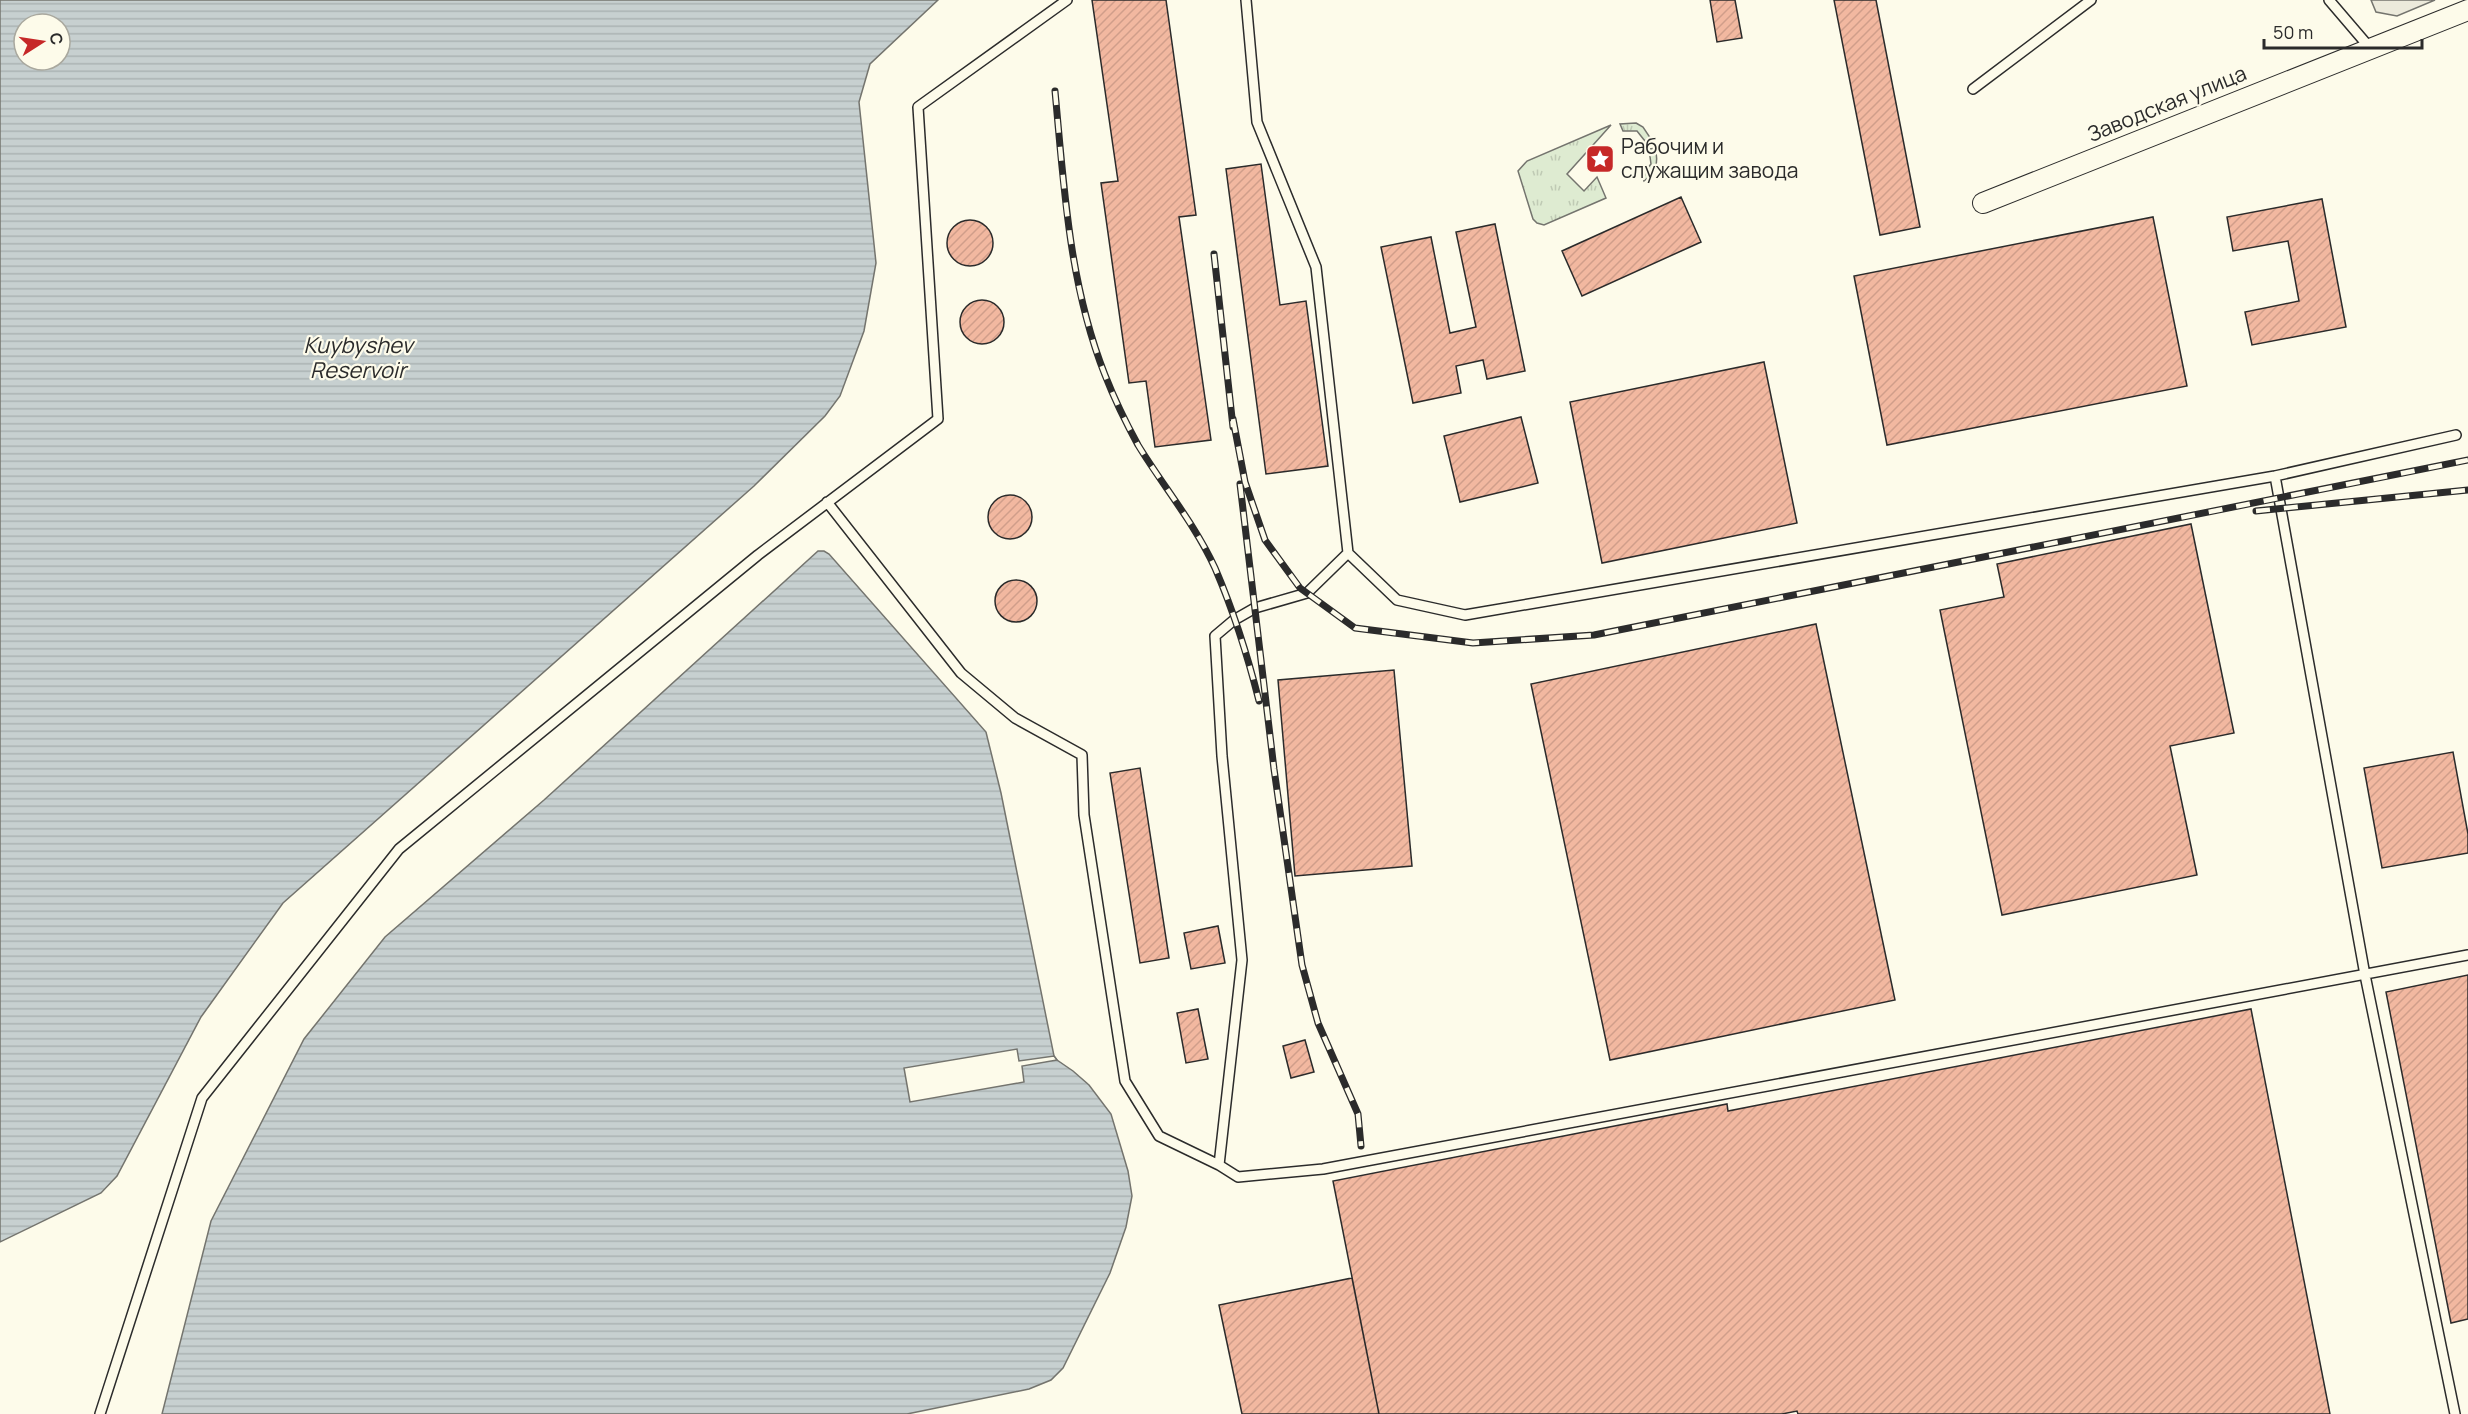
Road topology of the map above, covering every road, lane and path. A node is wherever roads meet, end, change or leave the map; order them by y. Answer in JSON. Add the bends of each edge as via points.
{"nodes":[{"id":1,"x":1067,"y":0,"type":"edge"},
{"id":2,"x":1246,"y":0,"type":"edge"},
{"id":3,"x":2091,"y":0,"type":"edge"},
{"id":4,"x":2329,"y":0,"type":"edge"},
{"id":5,"x":2468,"y":9,"type":"edge"},
{"id":6,"x":2370,"y":48,"type":"junction"},
{"id":7,"x":1973,"y":89,"type":"dead end"},
{"id":8,"x":1983,"y":203,"type":"dead end"},
{"id":9,"x":2456,"y":435,"type":"dead end"},
{"id":10,"x":2275,"y":476,"type":"junction"},
{"id":11,"x":827,"y":502,"type":"junction"},
{"id":12,"x":1348,"y":553,"type":"junction"},
{"id":13,"x":2468,"y":955,"type":"edge"},
{"id":14,"x":2366,"y":975,"type":"junction"},
{"id":15,"x":1219,"y":1165,"type":"junction"},
{"id":16,"x":100,"y":1414,"type":"edge"},
{"id":17,"x":2455,"y":1414,"type":"edge"}],
"edges":[{"from":1,"to":11,"type":"lane","via":[[918,107],[938,419]]},
{"from":2,"to":12,"type":"lane","via":[[1257,122],[1316,267]]},
{"from":3,"to":7,"type":"lane"},
{"from":4,"to":6,"type":"lane"},
{"from":5,"to":6,"type":"street","name":"Заводская улица"},
{"from":6,"to":8,"type":"street","name":"Заводская улица"},
{"from":9,"to":10,"type":"lane"},
{"from":10,"to":12,"type":"lane","via":[[1465,615],[1397,600]]},
{"from":10,"to":14,"type":"lane"},
{"from":11,"to":15,"type":"lane","via":[[961,673],[1015,718],[1082,755],[1084,815],[1125,1081],[1159,1136]]},
{"from":11,"to":16,"type":"lane","via":[[399,849],[202,1098]]},
{"from":12,"to":15,"type":"lane","via":[[1307,593],[1255,608],[1215,636],[1242,960]]},
{"from":13,"to":14,"type":"lane"},
{"from":14,"to":15,"type":"lane","via":[[1323,1169],[1238,1177]]},
{"from":14,"to":17,"type":"lane"}]}
